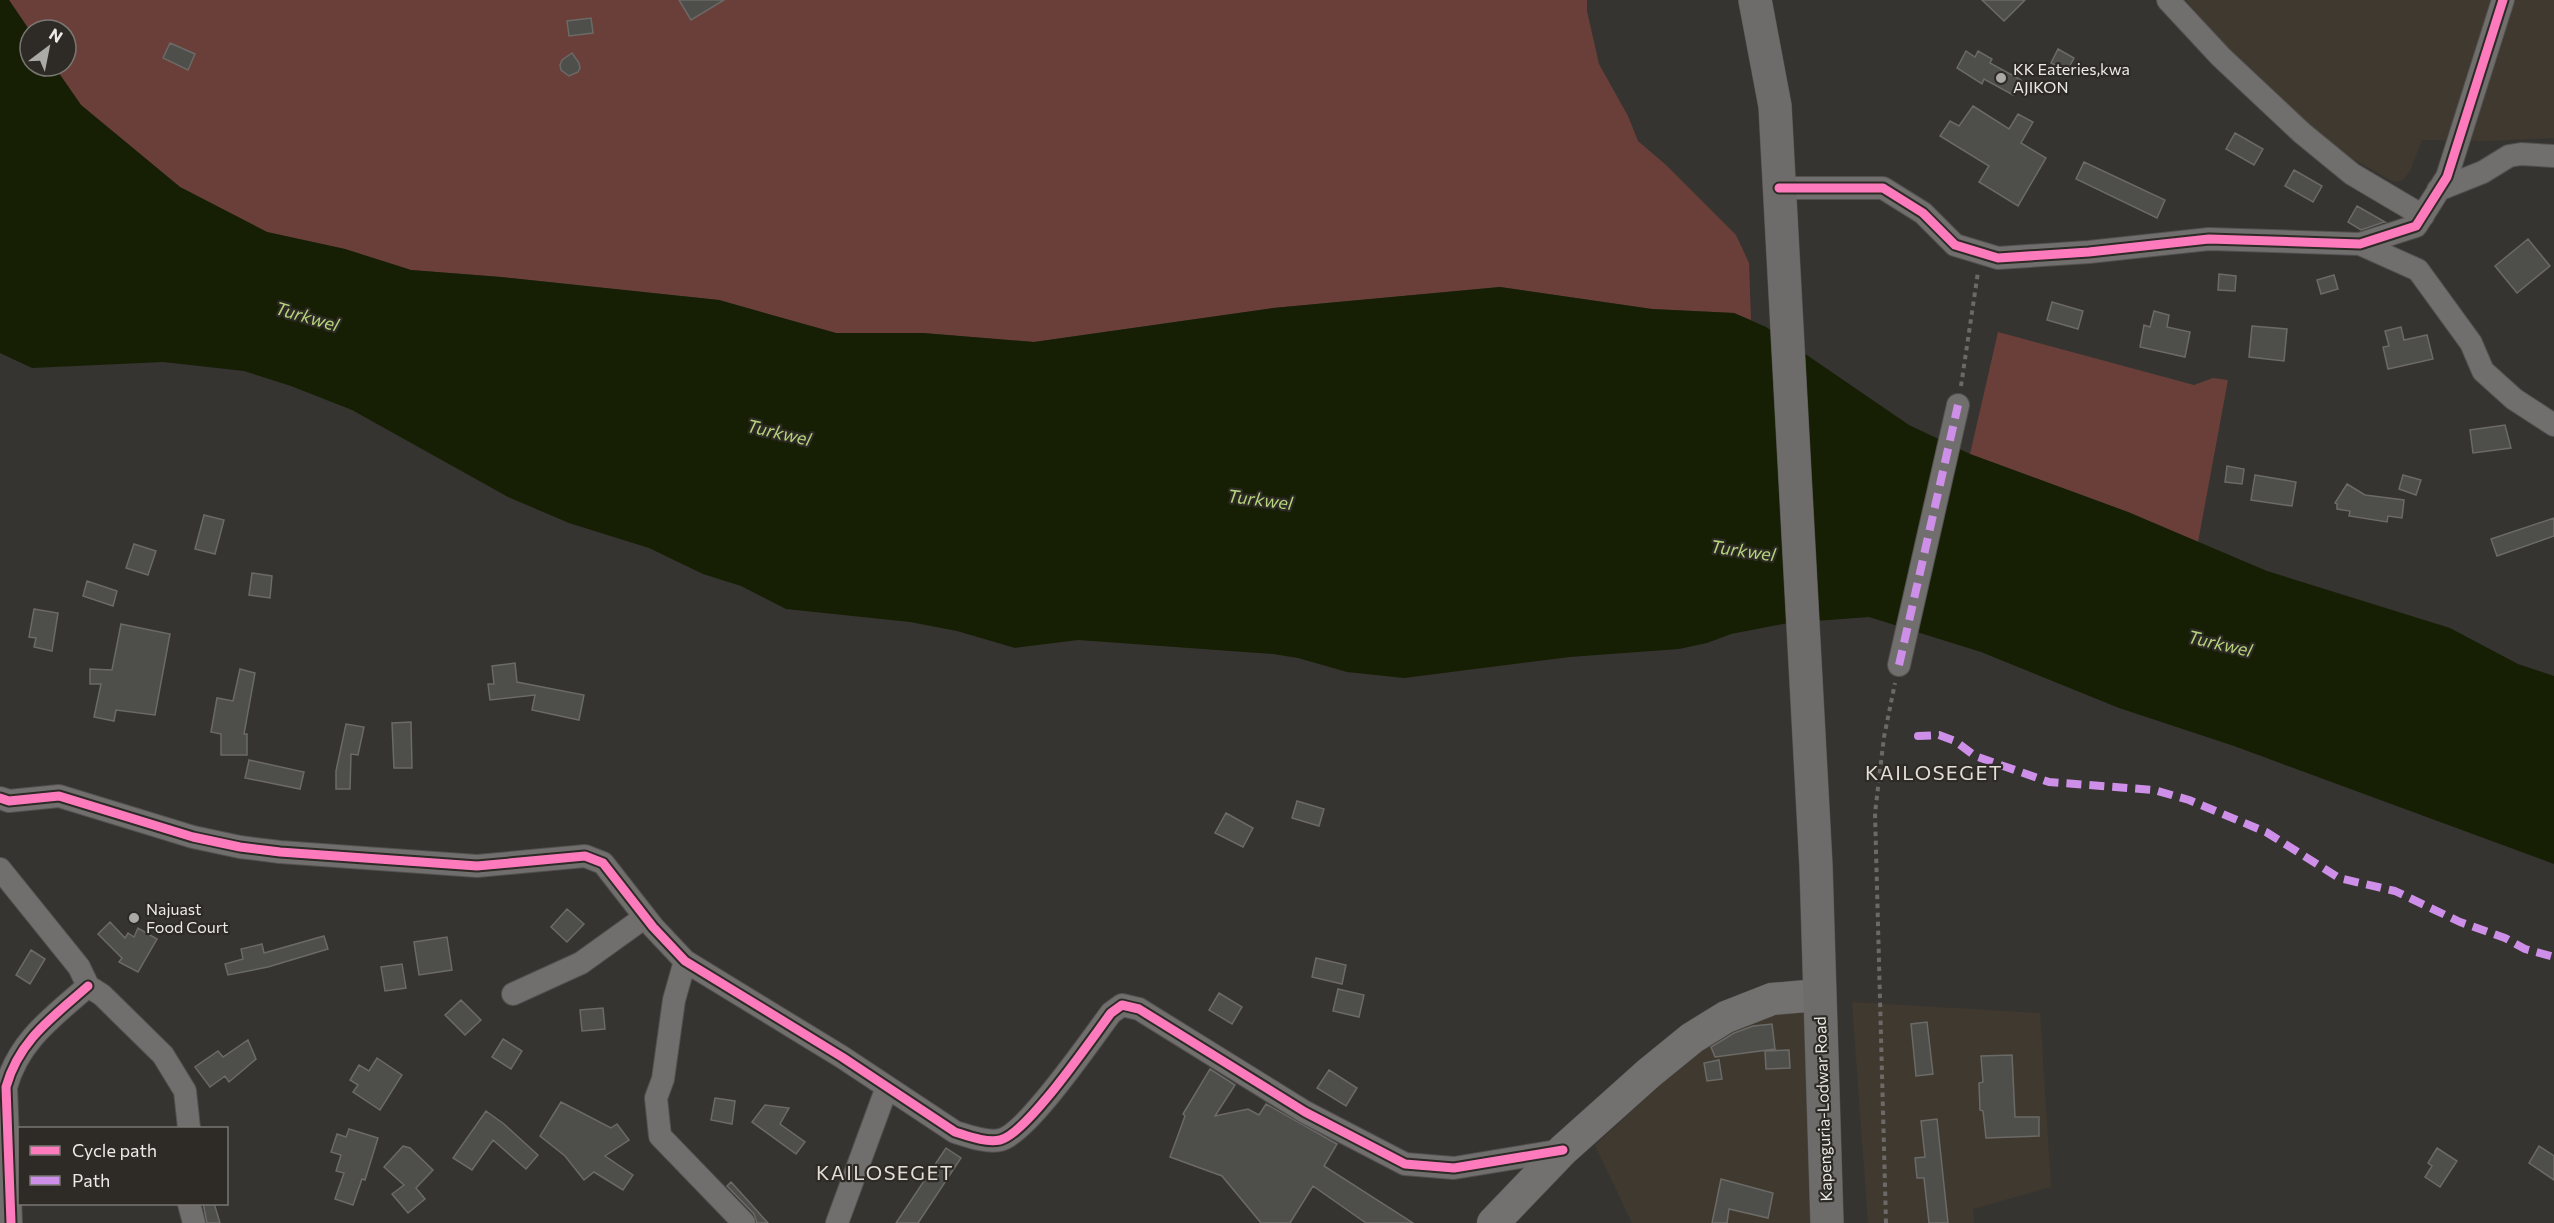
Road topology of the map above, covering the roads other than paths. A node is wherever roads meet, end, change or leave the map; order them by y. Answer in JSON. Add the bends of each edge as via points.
{"nodes":[{"id":1,"x":1755,"y":0,"type":"edge"},
{"id":2,"x":2168,"y":0,"type":"edge"},
{"id":3,"x":2503,"y":0,"type":"edge"},
{"id":4,"x":2554,"y":156,"type":"edge"},
{"id":5,"x":1779,"y":188,"type":"junction"},
{"id":6,"x":2438,"y":190,"type":"junction"},
{"id":7,"x":2423,"y":216,"type":"junction"},
{"id":8,"x":2360,"y":244,"type":"junction"},
{"id":9,"x":1958,"y":405,"type":"road end"},
{"id":10,"x":2554,"y":425,"type":"edge"},
{"id":11,"x":1899,"y":665,"type":"road end"},
{"id":12,"x":0,"y":798,"type":"edge"},
{"id":13,"x":0,"y":869,"type":"edge"},
{"id":14,"x":645,"y":917,"type":"junction"},
{"id":15,"x":685,"y":961,"type":"junction"},
{"id":16,"x":88,"y":986,"type":"junction"},
{"id":17,"x":513,"y":994,"type":"dead end"},
{"id":18,"x":1818,"y":995,"type":"junction"},
{"id":19,"x":887,"y":1087,"type":"junction"},
{"id":20,"x":189,"y":1127,"type":"edge"},
{"id":21,"x":1563,"y":1150,"type":"junction"},
{"id":22,"x":190,"y":1205,"type":"edge"},
{"id":23,"x":11,"y":1223,"type":"edge"},
{"id":24,"x":194,"y":1223,"type":"edge"},
{"id":25,"x":744,"y":1223,"type":"edge"},
{"id":26,"x":837,"y":1223,"type":"edge"},
{"id":27,"x":1493,"y":1223,"type":"edge"},
{"id":28,"x":1827,"y":1223,"type":"edge"}],
"edges":[{"from":1,"to":5,"type":"highway","name":"Kapenguria-Lodwar Road","via":[[1774,106]]},
{"from":2,"to":7,"type":"street","via":[[2229,65],[2308,138],[2352,174]]},
{"from":3,"to":6,"type":"street","via":[[2447,177]]},
{"from":4,"to":6,"type":"street","via":[[2509,156],[2483,172]]},
{"from":5,"to":8,"type":"street","via":[[1883,188],[1923,213],[1955,245],[1998,258],[2209,238]]},
{"from":5,"to":18,"type":"highway","name":"Kapenguria-Lodwar Road","via":[[1816,866]]},
{"from":6,"to":7,"type":"street"},
{"from":7,"to":8,"type":"street","via":[[2416,226]]},
{"from":8,"to":10,"type":"street","via":[[2418,270],[2471,343],[2483,371],[2514,399]]},
{"from":9,"to":11,"type":"street"},
{"from":12,"to":14,"type":"street","via":[[9,801],[59,796],[193,837],[280,852],[477,866],[585,856],[603,863]]},
{"from":13,"to":16,"type":"street","via":[[79,967]]},
{"from":14,"to":15,"type":"street"},
{"from":14,"to":17,"type":"street","via":[[581,963]]},
{"from":15,"to":19,"type":"street"},
{"from":15,"to":25,"type":"street","via":[[656,1098],[660,1136]]},
{"from":16,"to":20,"type":"street","via":[[163,1055],[185,1091]]},
{"from":16,"to":23,"type":"street","via":[[32,1036],[10,1072],[6,1087]]},
{"from":18,"to":21,"type":"street","via":[[1772,999],[1726,1017],[1692,1038],[1649,1073]]},
{"from":18,"to":28,"type":"highway","name":"Kapenguria-Lodwar Road"},
{"from":19,"to":21,"type":"street","via":[[955,1131],[1000,1140],[1015,1133],[1111,1013],[1122,1005],[1140,1009],[1305,1112],[1405,1164],[1454,1168]]},
{"from":19,"to":26,"type":"street"},
{"from":21,"to":27,"type":"street"},
{"from":22,"to":24,"type":"street"}]}
